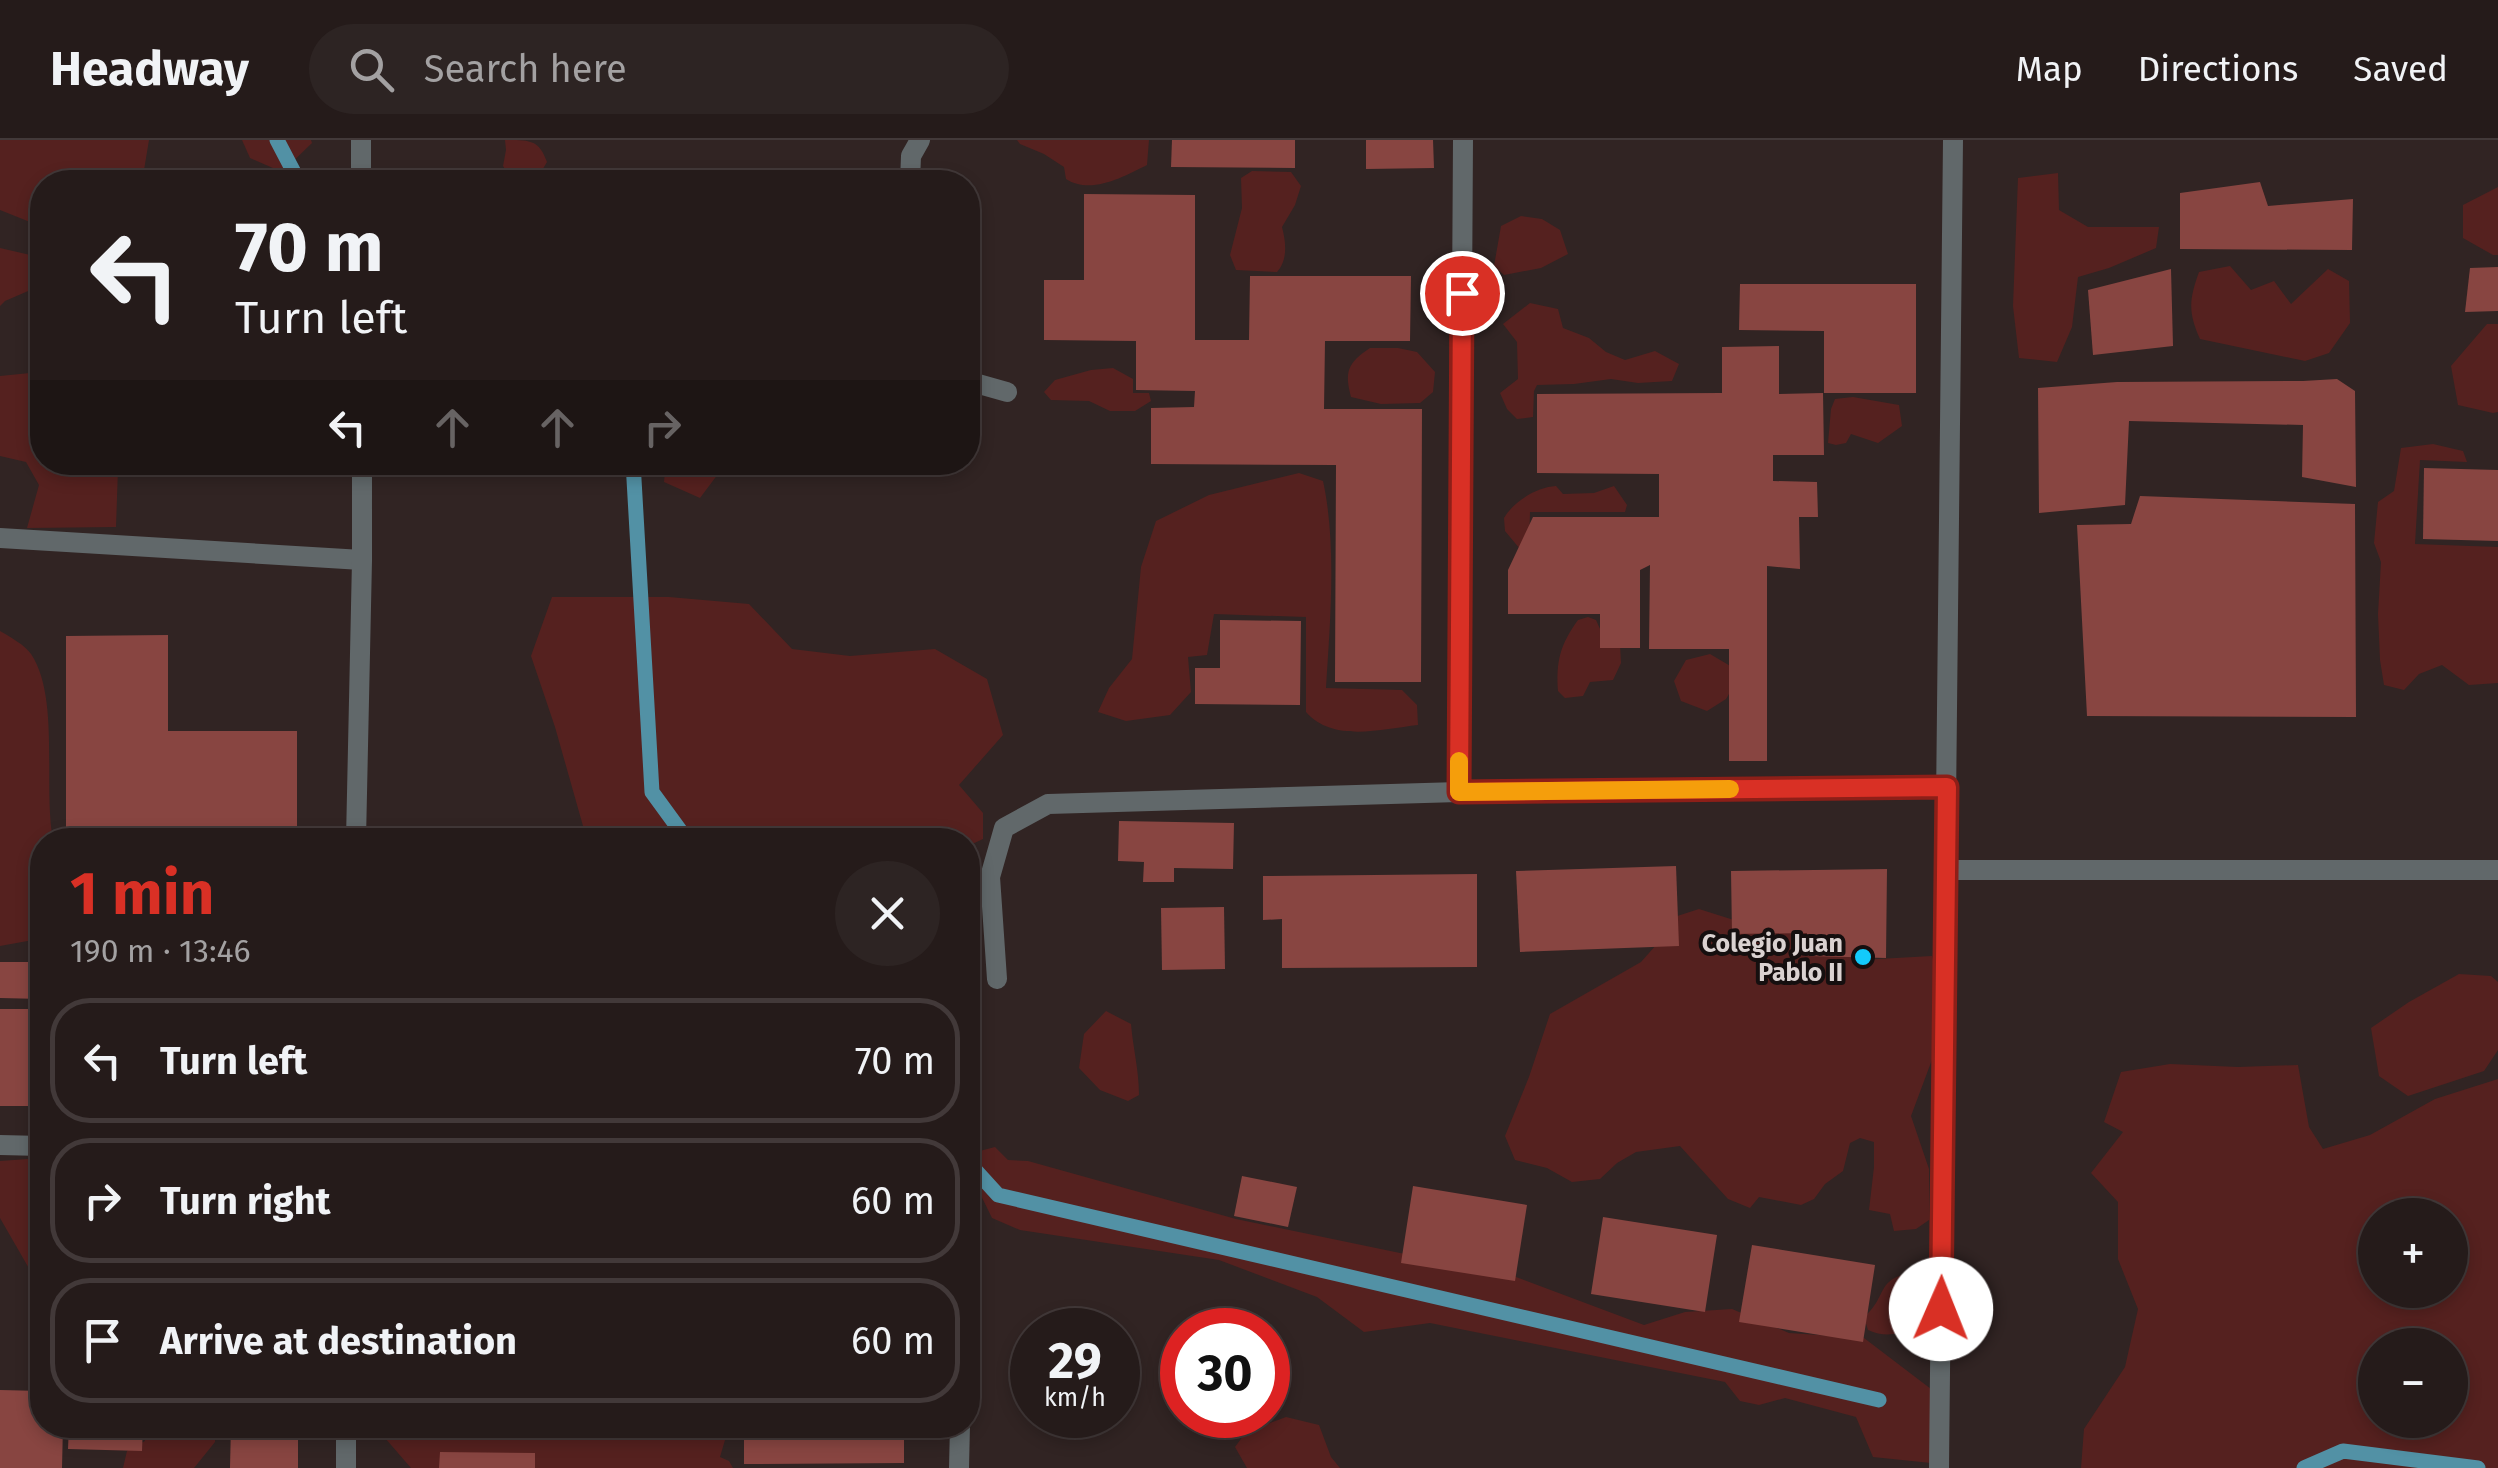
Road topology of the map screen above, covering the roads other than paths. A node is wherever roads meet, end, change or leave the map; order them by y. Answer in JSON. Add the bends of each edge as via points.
{"nodes":[{"id":1,"x":361,"y":140,"type":"edge"},
{"id":2,"x":920,"y":140,"type":"edge"},
{"id":3,"x":1463,"y":140,"type":"edge"},
{"id":4,"x":1954,"y":140,"type":"edge"},
{"id":5,"x":361,"y":170,"type":"edge"},
{"id":6,"x":910,"y":170,"type":"edge"},
{"id":7,"x":980,"y":384,"type":"edge"},
{"id":8,"x":1007,"y":392,"type":"dead end"},
{"id":9,"x":362,"y":475,"type":"edge"},
{"id":10,"x":0,"y":538,"type":"edge"},
{"id":11,"x":362,"y":560,"type":"junction"},
{"id":12,"x":1947,"y":787,"type":"junction"},
{"id":13,"x":1459,"y":792,"type":"junction"},
{"id":14,"x":356,"y":828,"type":"edge"},
{"id":15,"x":1944,"y":870,"type":"junction"},
{"id":16,"x":2498,"y":870,"type":"edge"},
{"id":17,"x":997,"y":979,"type":"dead end"},
{"id":18,"x":0,"y":1145,"type":"edge"},
{"id":19,"x":30,"y":1146,"type":"edge"},
{"id":20,"x":346,"y":1438,"type":"edge"},
{"id":21,"x":960,"y":1438,"type":"edge"},
{"id":22,"x":346,"y":1468,"type":"edge"},
{"id":23,"x":959,"y":1468,"type":"edge"},
{"id":24,"x":1940,"y":1468,"type":"edge"}],
"edges":[{"from":1,"to":5,"type":"street"},
{"from":2,"to":6,"type":"street"},
{"from":3,"to":13,"type":"street"},
{"from":4,"to":12,"type":"street"},
{"from":7,"to":8,"type":"street"},
{"from":9,"to":11,"type":"street"},
{"from":10,"to":11,"type":"street"},
{"from":11,"to":14,"type":"street"},
{"from":12,"to":13,"type":"street"},
{"from":12,"to":15,"type":"street"},
{"from":13,"to":17,"type":"street","via":[[1048,804],[1004,828],[990,877]]},
{"from":15,"to":16,"type":"street"},
{"from":15,"to":24,"type":"street"},
{"from":18,"to":19,"type":"street"},
{"from":20,"to":22,"type":"street"},
{"from":21,"to":23,"type":"street"}]}
